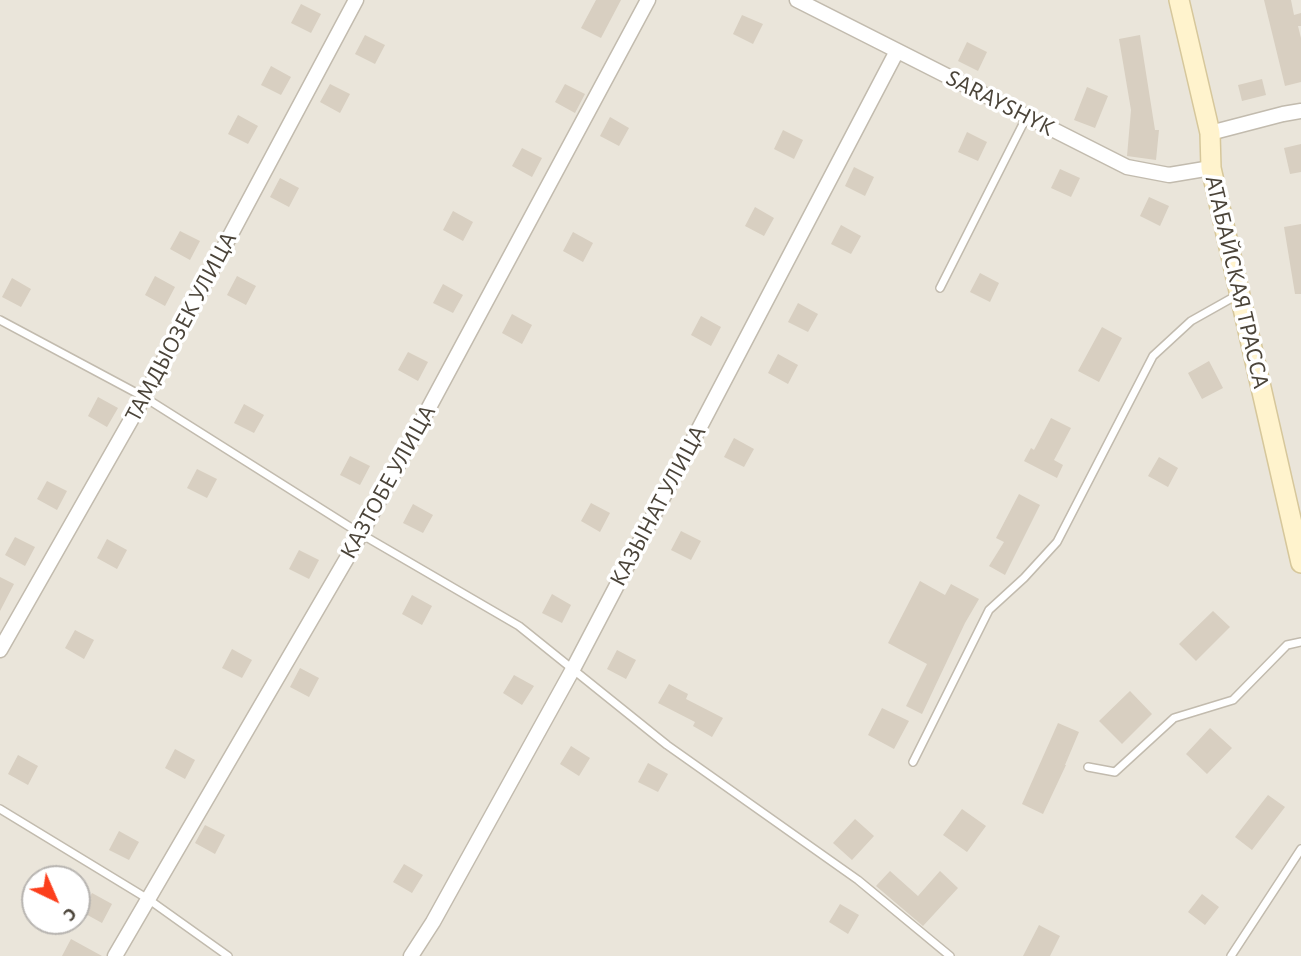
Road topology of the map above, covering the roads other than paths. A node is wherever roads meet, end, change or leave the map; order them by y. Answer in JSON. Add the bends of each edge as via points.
{"nodes":[{"id":1,"x":356,"y":0,"type":"edge"},
{"id":2,"x":648,"y":0,"type":"edge"},
{"id":3,"x":797,"y":0,"type":"edge"},
{"id":4,"x":1179,"y":0,"type":"edge"},
{"id":5,"x":897,"y":51,"type":"junction"},
{"id":6,"x":1301,"y":111,"type":"edge"},
{"id":7,"x":1027,"y":116,"type":"junction"},
{"id":8,"x":1210,"y":133,"type":"junction"},
{"id":9,"x":1211,"y":168,"type":"junction"},
{"id":10,"x":940,"y":288,"type":"dead end"},
{"id":11,"x":1240,"y":293,"type":"junction"},
{"id":12,"x":0,"y":320,"type":"edge"},
{"id":13,"x":144,"y":397,"type":"junction"},
{"id":14,"x":361,"y":534,"type":"junction"},
{"id":15,"x":1301,"y":563,"type":"edge"},
{"id":16,"x":1301,"y":642,"type":"edge"},
{"id":17,"x":0,"y":650,"type":"edge"},
{"id":18,"x":573,"y":669,"type":"junction"},
{"id":19,"x":913,"y":762,"type":"dead end"},
{"id":20,"x":1088,"y":767,"type":"dead end"},
{"id":21,"x":0,"y":809,"type":"edge"},
{"id":22,"x":1301,"y":849,"type":"edge"},
{"id":23,"x":148,"y":899,"type":"junction"},
{"id":24,"x":115,"y":956,"type":"edge"},
{"id":25,"x":228,"y":956,"type":"edge"},
{"id":26,"x":411,"y":956,"type":"edge"},
{"id":27,"x":950,"y":956,"type":"edge"},
{"id":28,"x":1231,"y":956,"type":"edge"}],
"edges":[{"from":1,"to":13,"type":"street","name":"ТАМДЫОЗЕК УЛИЦА"},
{"from":2,"to":14,"type":"street","name":"КАЗТОБЕ УЛИЦА"},
{"from":3,"to":5,"type":"street","name":"SARAYSHYK"},
{"from":4,"to":8,"type":"main road","name":"АТАБАЙСКАЯ ТРАССА"},
{"from":5,"to":7,"type":"street","name":"SARAYSHYK"},
{"from":5,"to":18,"type":"street","name":"КАЗЫНАТ УЛИЦА"},
{"from":6,"to":8,"type":"street"},
{"from":7,"to":9,"type":"street","name":"SARAYSHYK","via":[[1127,167],[1169,175]]},
{"from":7,"to":10,"type":"lane"},
{"from":8,"to":9,"type":"main road","name":"АТАБАЙСКАЯ ТРАССА"},
{"from":9,"to":11,"type":"main road","name":"АТАБАЙСКАЯ ТРАССА"},
{"from":11,"to":15,"type":"main road","name":"АТАБАЙСКАЯ ТРАССА"},
{"from":11,"to":19,"type":"lane","via":[[1191,321],[1153,356],[1057,542],[989,610]]},
{"from":12,"to":13,"type":"lane"},
{"from":13,"to":14,"type":"lane"},
{"from":13,"to":17,"type":"street","name":"ТАМДЫОЗЕК УЛИЦА"},
{"from":14,"to":18,"type":"lane","via":[[519,626]]},
{"from":14,"to":23,"type":"street","name":"КАЗТОБЕ УЛИЦА"},
{"from":16,"to":20,"type":"lane","via":[[1287,645],[1233,700],[1174,718],[1115,772]]},
{"from":18,"to":26,"type":"street","name":"КАЗЫНАТ УЛИЦА"},
{"from":18,"to":27,"type":"lane","via":[[667,745],[858,880]]},
{"from":21,"to":23,"type":"lane"},
{"from":22,"to":28,"type":"lane"},
{"from":23,"to":24,"type":"street","name":"КАЗТОБЕ УЛИЦА"},
{"from":23,"to":25,"type":"lane"}]}
